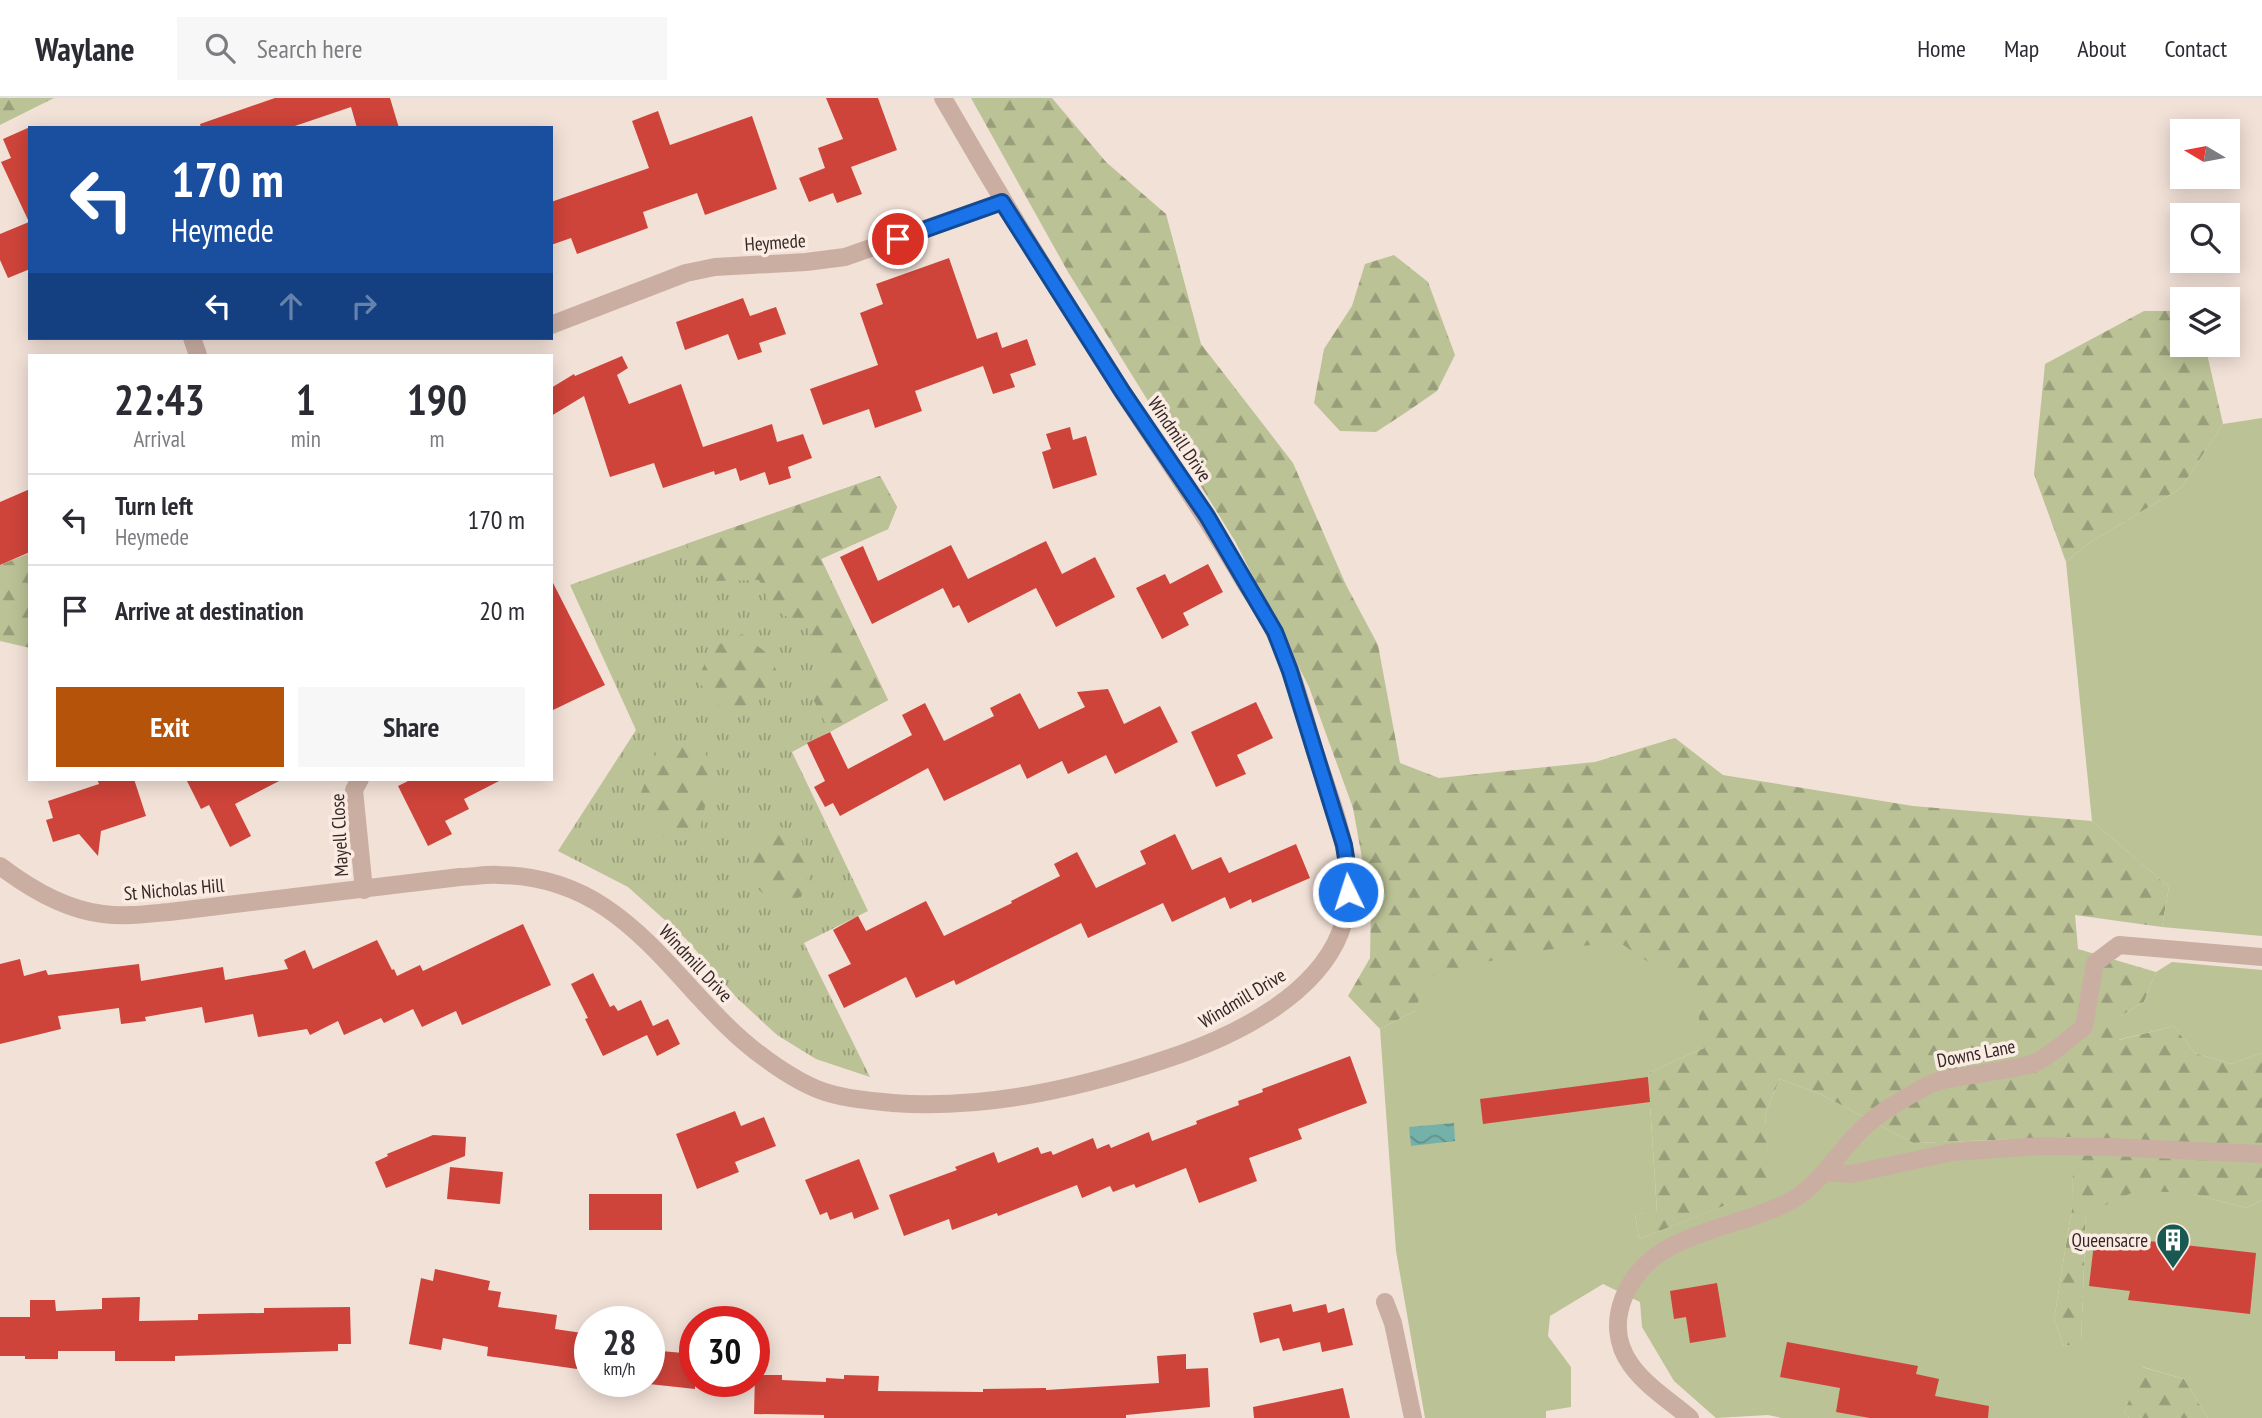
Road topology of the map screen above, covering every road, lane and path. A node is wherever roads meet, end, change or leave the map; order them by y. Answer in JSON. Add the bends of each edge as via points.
{"nodes":[{"id":1,"x":943,"y":98,"type":"edge"},
{"id":2,"x":1002,"y":202,"type":"junction"},
{"id":3,"x":553,"y":325,"type":"edge"},
{"id":4,"x":358,"y":781,"type":"edge"},
{"id":5,"x":0,"y":866,"type":"edge"},
{"id":6,"x":364,"y":890,"type":"junction"},
{"id":7,"x":2262,"y":957,"type":"edge"},
{"id":8,"x":2262,"y":1153,"type":"edge"},
{"id":9,"x":1827,"y":1172,"type":"junction"},
{"id":10,"x":1385,"y":1302,"type":"dead end"},
{"id":11,"x":1412,"y":1418,"type":"edge"},
{"id":12,"x":1690,"y":1418,"type":"edge"}],
"edges":[{"from":1,"to":2,"type":"street","name":"Windmill Drive"},
{"from":2,"to":3,"type":"street","name":"Heymede","via":[[845,257],[686,273]]},
{"from":2,"to":6,"type":"street","name":"Windmill Drive","via":[[1207,516],[1275,632],[1344,845],[1349,877],[1341,932],[1327,960],[1308,982],[1244,1026],[1200,1047],[1075,1087],[965,1103],[866,1101],[825,1092],[750,1048],[635,928],[603,904],[570,889],[500,875]]},
{"from":4,"to":6,"type":"street","name":"Mayell Close","via":[[354,790]]},
{"from":5,"to":6,"type":"street","name":"St Nicholas Hill","via":[[44,894],[101,914],[169,912]]},
{"from":7,"to":9,"type":"street","name":"Downs Lane","via":[[2119,945],[2095,963],[2084,1027],[2036,1063],[1933,1082],[1864,1126]]},
{"from":8,"to":9,"type":"street","via":[[2042,1146],[1953,1152],[1851,1174]]},
{"from":9,"to":12,"type":"street","name":"Downs Lane","via":[[1786,1203],[1670,1246],[1642,1266],[1625,1290],[1619,1341],[1630,1364],[1658,1394]]},
{"from":10,"to":11,"type":"street"}]}
